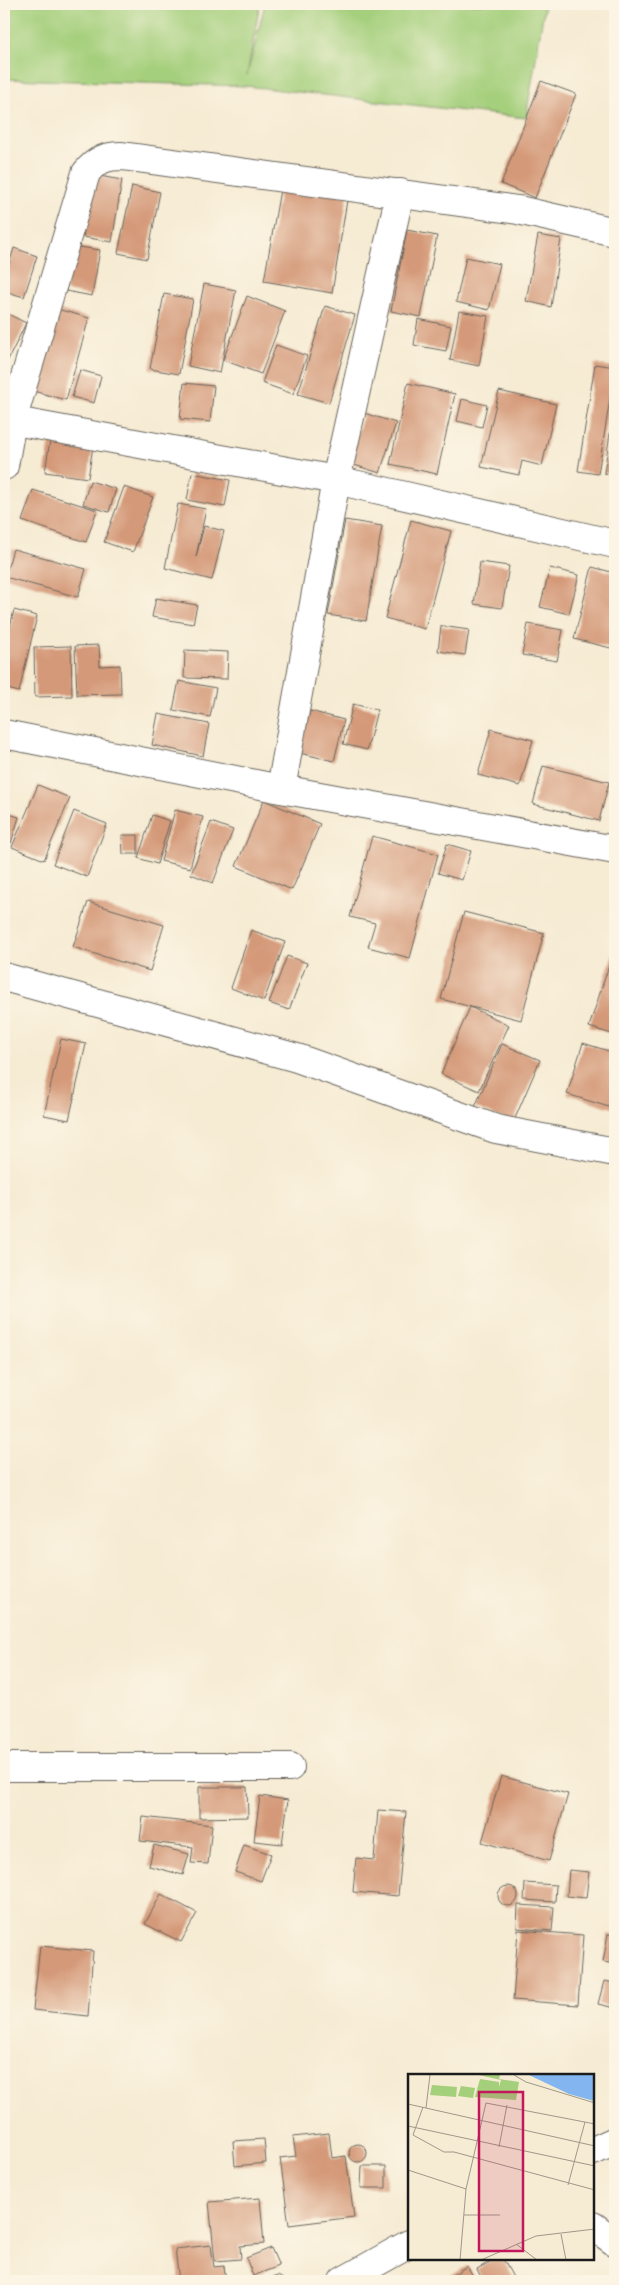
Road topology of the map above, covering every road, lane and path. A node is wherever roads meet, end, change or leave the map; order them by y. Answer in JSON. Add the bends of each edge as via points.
{"nodes":[{"id":1,"x":400,"y":193,"type":"junction"},
{"id":2,"x":615,"y":232,"type":"edge"},
{"id":3,"x":8,"y":420,"type":"edge"},
{"id":4,"x":4,"y":466,"type":"edge"},
{"id":5,"x":336,"y":480,"type":"junction"},
{"id":6,"x":615,"y":544,"type":"edge"},
{"id":7,"x":4,"y":734,"type":"edge"},
{"id":8,"x":282,"y":789,"type":"junction"},
{"id":9,"x":615,"y":850,"type":"edge"},
{"id":10,"x":4,"y":978,"type":"edge"},
{"id":11,"x":615,"y":1152,"type":"edge"},
{"id":12,"x":290,"y":1767,"type":"dead end"},
{"id":13,"x":4,"y":1768,"type":"edge"},
{"id":14,"x":615,"y":2142,"type":"edge"},
{"id":15,"x":594,"y":2150,"type":"edge"},
{"id":16,"x":594,"y":2227,"type":"edge"},
{"id":17,"x":615,"y":2242,"type":"edge"},
{"id":18,"x":408,"y":2245,"type":"edge"},
{"id":19,"x":343,"y":2281,"type":"edge"}],
"edges":[{"from":1,"to":2,"type":"street","via":[[518,210]]},
{"from":1,"to":3,"type":"street","via":[[122,156],[100,159],[86,173]]},
{"from":1,"to":5,"type":"street"},
{"from":3,"to":4,"type":"street"},
{"from":3,"to":5,"type":"street"},
{"from":5,"to":6,"type":"street"},
{"from":5,"to":8,"type":"street"},
{"from":7,"to":8,"type":"street"},
{"from":8,"to":9,"type":"street"},
{"from":10,"to":11,"type":"street","via":[[297,1058],[496,1128]]},
{"from":12,"to":13,"type":"street"},
{"from":14,"to":15,"type":"street"},
{"from":16,"to":17,"type":"street"},
{"from":18,"to":19,"type":"street"}]}
